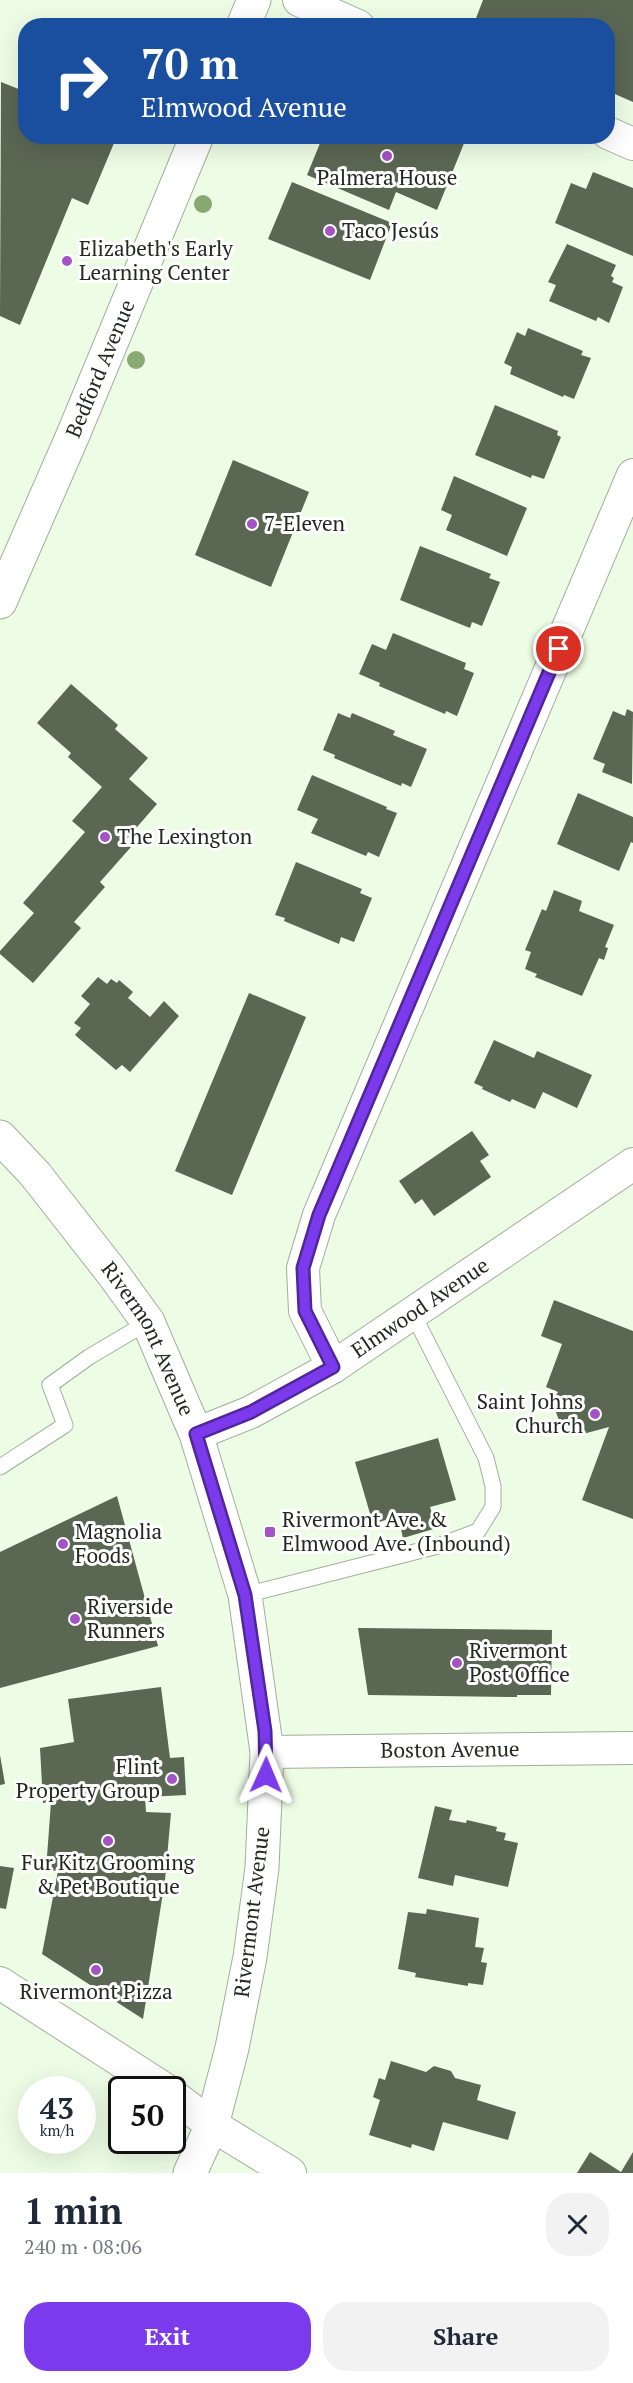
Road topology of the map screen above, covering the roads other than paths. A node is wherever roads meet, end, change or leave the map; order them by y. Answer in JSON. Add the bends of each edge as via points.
{"nodes":[{"id":1,"x":254,"y":0,"type":"edge"},
{"id":2,"x":299,"y":0,"type":"edge"},
{"id":3,"x":246,"y":18,"type":"edge"},
{"id":4,"x":340,"y":18,"type":"edge"},
{"id":5,"x":615,"y":136,"type":"edge"},
{"id":6,"x":194,"y":144,"type":"edge"},
{"id":7,"x":633,"y":144,"type":"edge"},
{"id":8,"x":633,"y":475,"type":"edge"},
{"id":9,"x":0,"y":602,"type":"edge"},
{"id":10,"x":0,"y":1137,"type":"edge"},
{"id":11,"x":633,"y":1164,"type":"edge"},
{"id":12,"x":412,"y":1312,"type":"junction"},
{"id":13,"x":148,"y":1322,"type":"junction"},
{"id":14,"x":333,"y":1367,"type":"junction"},
{"id":15,"x":196,"y":1434,"type":"junction"},
{"id":16,"x":0,"y":1467,"type":"edge"},
{"id":17,"x":245,"y":1595,"type":"junction"},
{"id":18,"x":633,"y":1748,"type":"edge"},
{"id":19,"x":267,"y":1752,"type":"junction"},
{"id":20,"x":0,"y":1983,"type":"edge"},
{"id":21,"x":144,"y":2076,"type":"edge"},
{"id":22,"x":186,"y":2106,"type":"edge"},
{"id":23,"x":212,"y":2125,"type":"junction"},
{"id":24,"x":190,"y":2173,"type":"edge"},
{"id":25,"x":290,"y":2173,"type":"edge"}],
"edges":[{"from":1,"to":3,"type":"main road"},
{"from":2,"to":4,"type":"street"},
{"from":5,"to":7,"type":"street"},
{"from":6,"to":9,"type":"main road","name":"Bedford Avenue","via":[[74,435]]},
{"from":8,"to":14,"type":"street","via":[[319,1215],[303,1268],[305,1311]]},
{"from":10,"to":13,"type":"main road","name":"Rivermont Avenue","via":[[35,1174]]},
{"from":11,"to":12,"type":"street","name":"Elmwood Avenue"},
{"from":12,"to":14,"type":"street","name":"Elmwood Avenue"},
{"from":12,"to":17,"type":"lane","via":[[486,1458],[493,1507],[478,1531],[438,1546]]},
{"from":13,"to":15,"type":"main road","name":"Rivermont Avenue"},
{"from":13,"to":16,"type":"lane","via":[[50,1385],[65,1425]]},
{"from":14,"to":15,"type":"street","name":"Elmwood Avenue","via":[[251,1412]]},
{"from":15,"to":17,"type":"main road","name":"Rivermont Avenue"},
{"from":17,"to":19,"type":"main road","name":"Rivermont Avenue"},
{"from":18,"to":19,"type":"street","name":"Boston Avenue"},
{"from":19,"to":23,"type":"main road","name":"Rivermont Avenue","via":[[262,1868],[250,1957]]},
{"from":20,"to":21,"type":"street"},
{"from":22,"to":23,"type":"street"},
{"from":23,"to":24,"type":"main road","name":"Rivermont Avenue"},
{"from":23,"to":25,"type":"street"}]}
